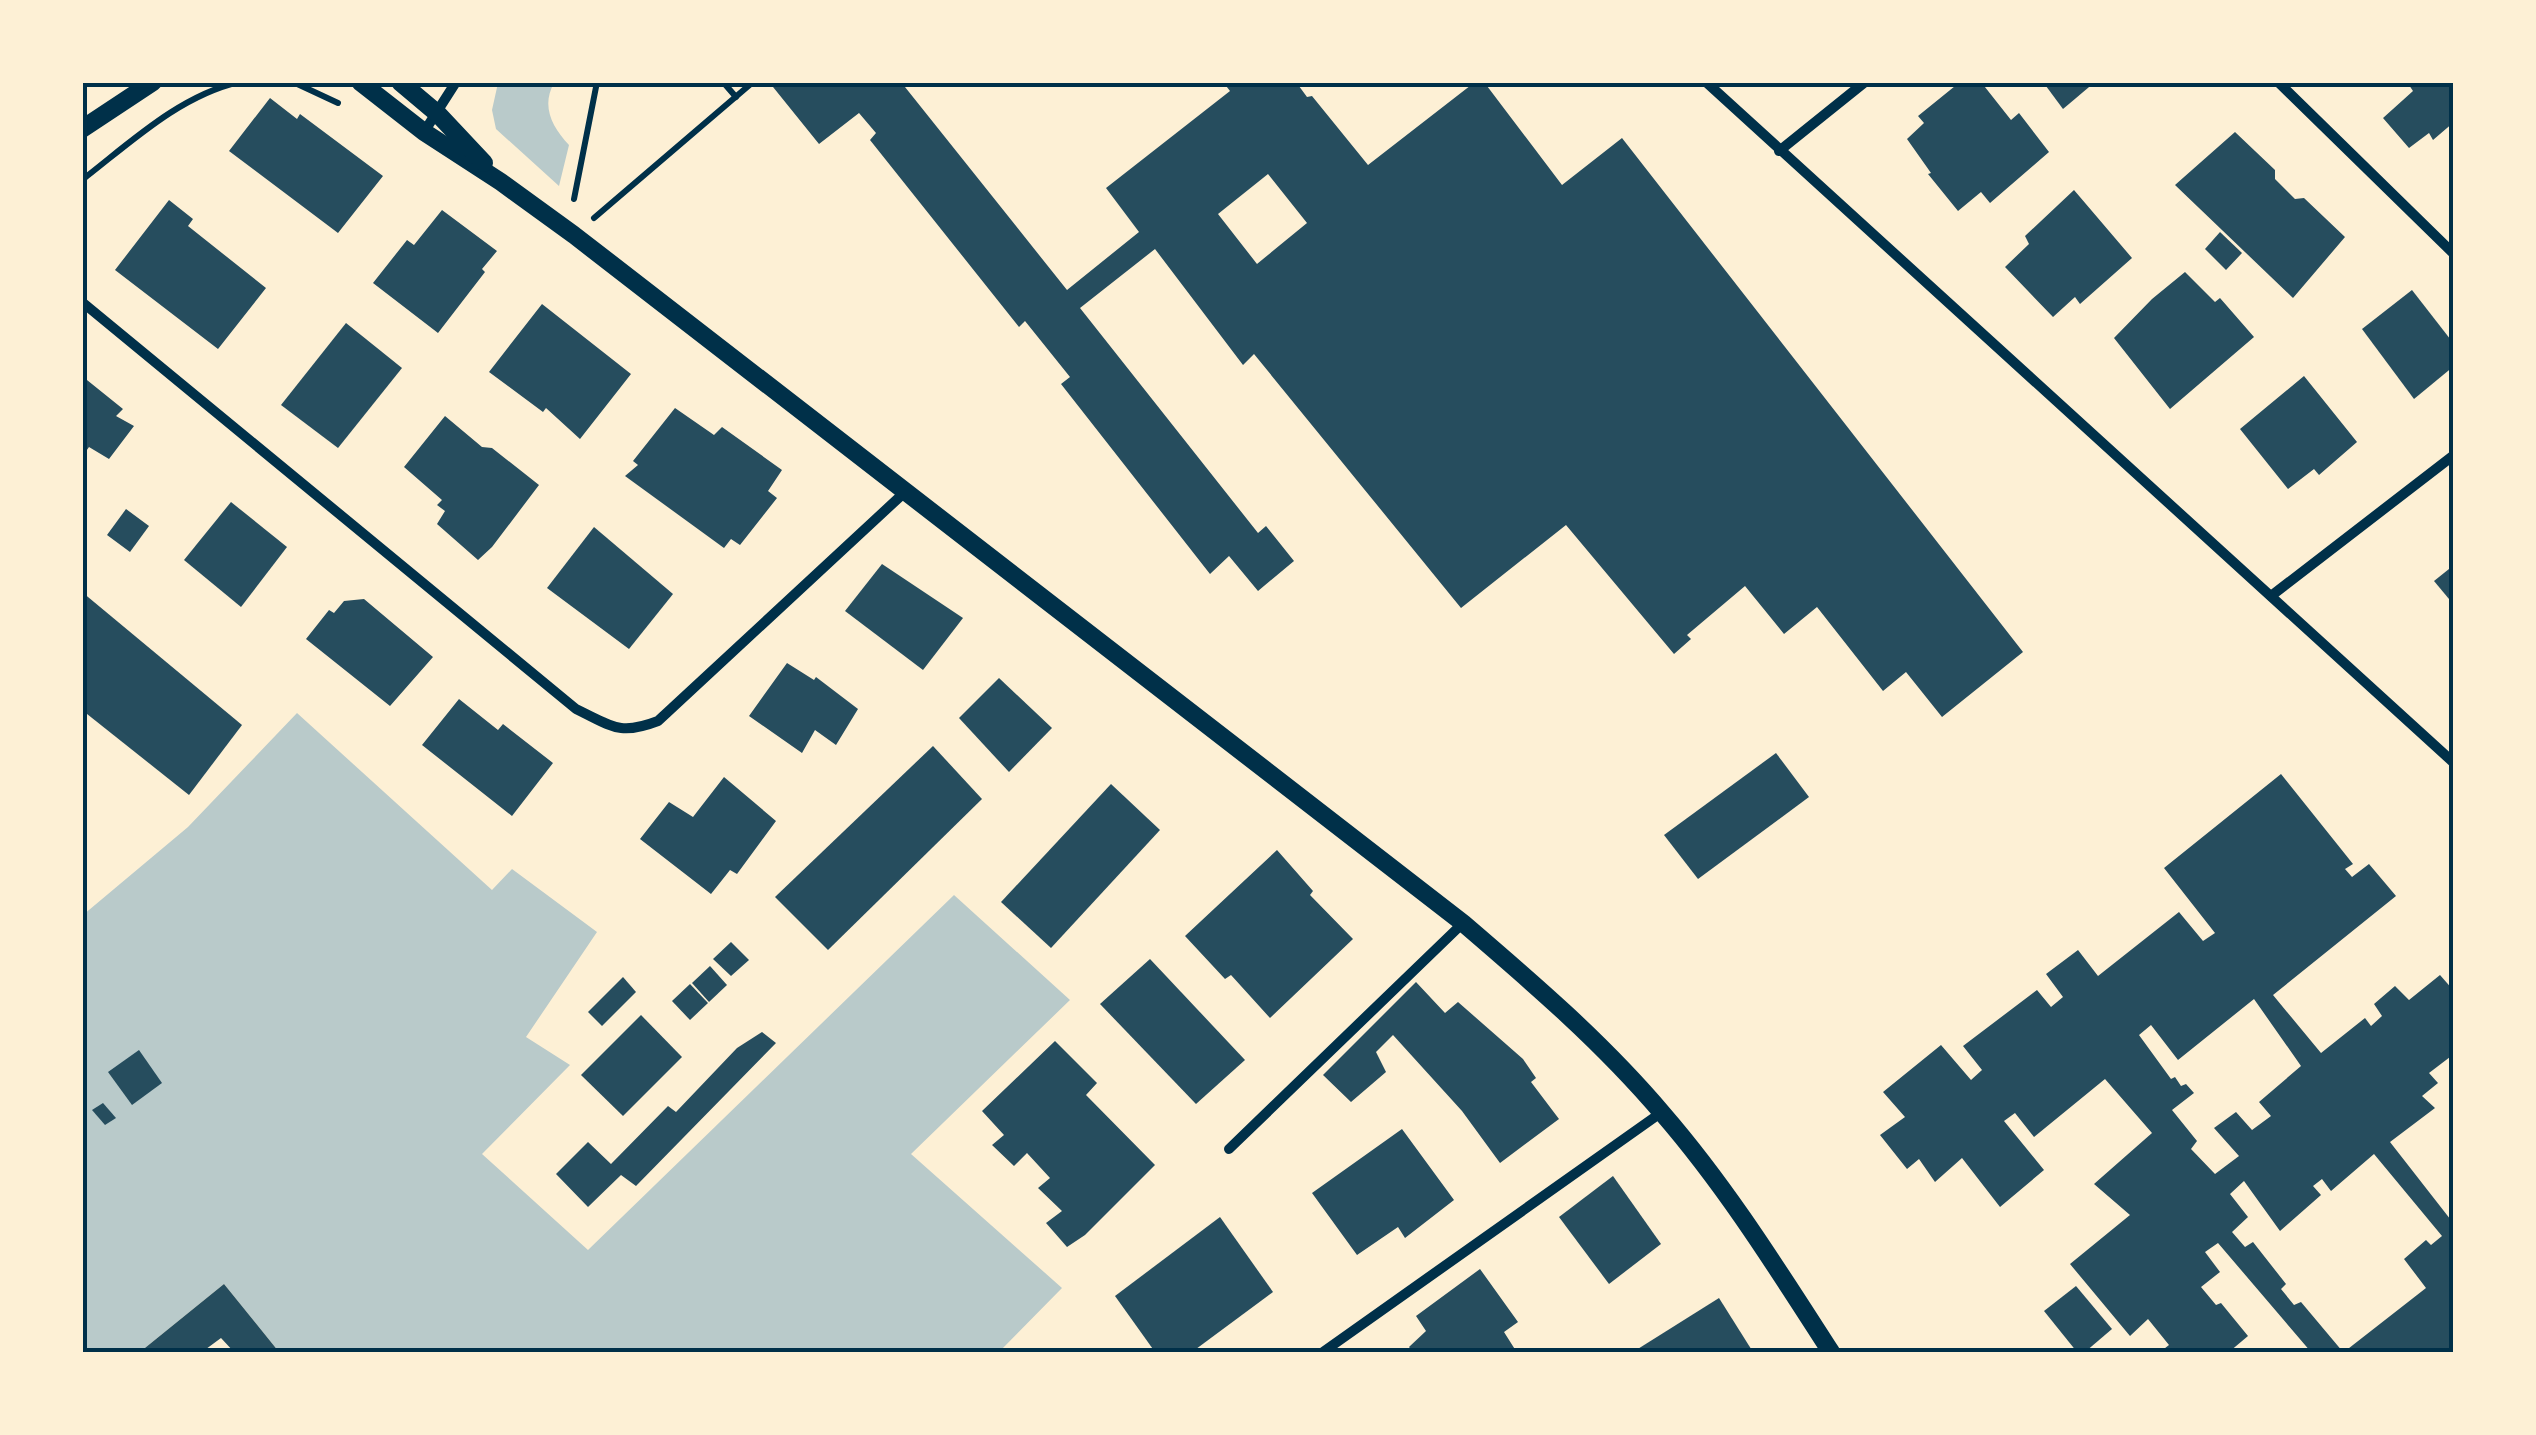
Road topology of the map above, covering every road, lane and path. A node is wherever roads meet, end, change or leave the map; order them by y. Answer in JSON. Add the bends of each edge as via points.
{"nodes":[{"id":1,"x":153,"y":82,"type":"edge"},
{"id":2,"x":240,"y":82,"type":"edge"},
{"id":3,"x":360,"y":82,"type":"edge"},
{"id":4,"x":456,"y":82,"type":"edge"},
{"id":5,"x":597,"y":82,"type":"edge"},
{"id":6,"x":723,"y":82,"type":"edge"},
{"id":7,"x":753,"y":82,"type":"edge"},
{"id":8,"x":1706,"y":82,"type":"edge"},
{"id":9,"x":1864,"y":82,"type":"edge"},
{"id":10,"x":2278,"y":82,"type":"edge"},
{"id":11,"x":403,"y":84,"type":"edge"},
{"id":12,"x":736,"y":97,"type":"junction"},
{"id":13,"x":390,"y":105,"type":"junction"},
{"id":14,"x":438,"y":114,"type":"junction"},
{"id":15,"x":82,"y":128,"type":"edge"},
{"id":16,"x":424,"y":132,"type":"junction"},
{"id":17,"x":1778,"y":151,"type":"junction"},
{"id":18,"x":82,"y":180,"type":"edge"},
{"id":19,"x":502,"y":182,"type":"junction"},
{"id":20,"x":574,"y":236,"type":"junction"},
{"id":21,"x":2454,"y":254,"type":"edge"},
{"id":22,"x":82,"y":302,"type":"edge"},
{"id":23,"x":2454,"y":455,"type":"edge"},
{"id":24,"x":905,"y":492,"type":"junction"},
{"id":25,"x":2271,"y":596,"type":"junction"},
{"id":26,"x":2454,"y":763,"type":"edge"},
{"id":27,"x":1463,"y":924,"type":"junction"},
{"id":28,"x":1662,"y":1112,"type":"junction"},
{"id":29,"x":1229,"y":1149,"type":"dead end"},
{"id":30,"x":1324,"y":1352,"type":"edge"},
{"id":31,"x":1830,"y":1352,"type":"edge"}],
"edges":[{"from":1,"to":15,"type":"street"},
{"from":2,"to":18,"type":"path","via":[[175,110]]},
{"from":3,"to":13,"type":"street"},
{"from":4,"to":14,"type":"street"},
{"from":5,"to":20,"type":"path","via":[[574,192]]},
{"from":6,"to":12,"type":"path"},
{"from":7,"to":12,"type":"path"},
{"from":8,"to":17,"type":"street"},
{"from":9,"to":17,"type":"street"},
{"from":10,"to":21,"type":"street"},
{"from":11,"to":13,"type":"street"},
{"from":11,"to":14,"type":"street"},
{"from":12,"to":20,"type":"path"},
{"from":13,"to":16,"type":"street"},
{"from":14,"to":16,"type":"street"},
{"from":14,"to":19,"type":"street"},
{"from":16,"to":19,"type":"street"},
{"from":17,"to":25,"type":"street"},
{"from":19,"to":20,"type":"street"},
{"from":20,"to":24,"type":"street"},
{"from":22,"to":24,"type":"street","via":[[576,708],[610,726],[634,731],[658,721]]},
{"from":23,"to":25,"type":"street"},
{"from":24,"to":27,"type":"street"},
{"from":25,"to":26,"type":"street"},
{"from":27,"to":28,"type":"street","via":[[1561,1007]]},
{"from":27,"to":29,"type":"street"},
{"from":28,"to":30,"type":"street"},
{"from":28,"to":31,"type":"street","via":[[1752,1228]]}]}
